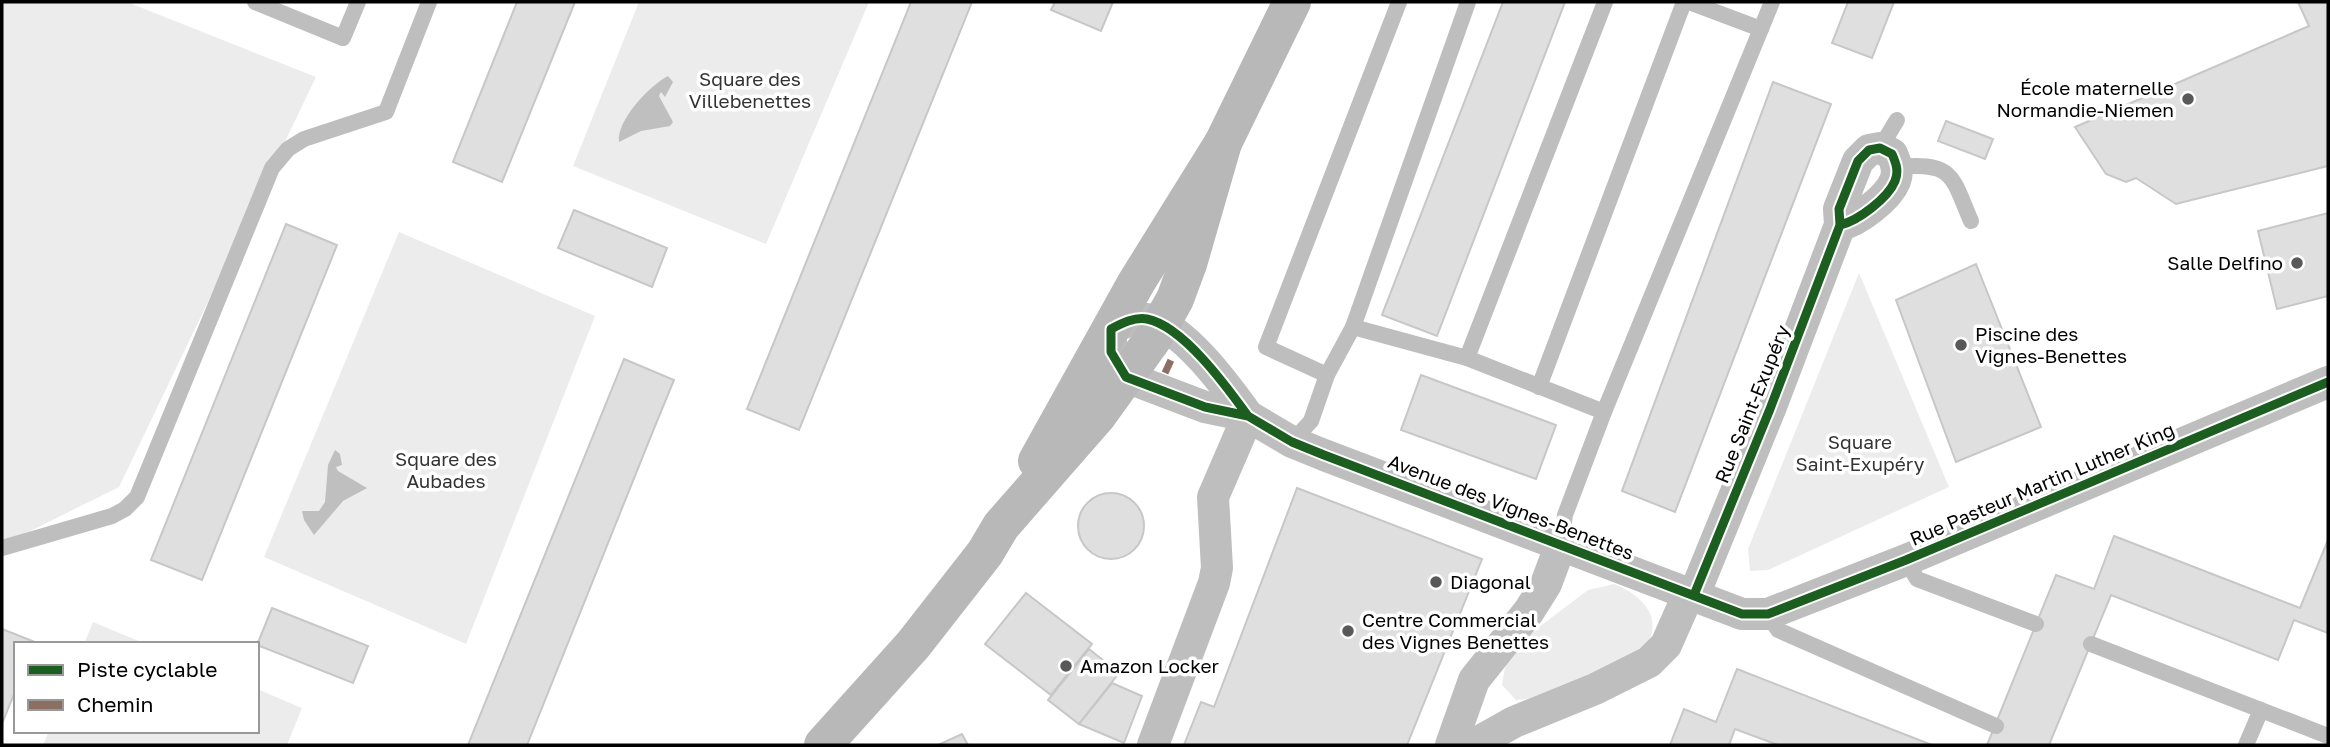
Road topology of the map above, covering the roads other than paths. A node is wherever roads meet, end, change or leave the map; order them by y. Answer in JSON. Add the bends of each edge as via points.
{"nodes":[{"id":1,"x":256,"y":2,"type":"edge"},
{"id":2,"x":358,"y":2,"type":"edge"},
{"id":3,"x":429,"y":2,"type":"edge"},
{"id":4,"x":1292,"y":2,"type":"edge"},
{"id":5,"x":1399,"y":2,"type":"edge"},
{"id":6,"x":1468,"y":2,"type":"edge"},
{"id":7,"x":1605,"y":2,"type":"edge"},
{"id":8,"x":1686,"y":2,"type":"edge"},
{"id":9,"x":1772,"y":2,"type":"edge"},
{"id":10,"x":1761,"y":29,"type":"junction"},
{"id":11,"x":1897,"y":120,"type":"dead end"},
{"id":12,"x":1223,"y":143,"type":"junction"},
{"id":13,"x":1889,"y":157,"type":"junction"},
{"id":14,"x":1971,"y":221,"type":"dead end"},
{"id":15,"x":1160,"y":323,"type":"junction"},
{"id":16,"x":1353,"y":327,"type":"junction"},
{"id":17,"x":1111,"y":329,"type":"junction"},
{"id":18,"x":1467,"y":358,"type":"junction"},
{"id":19,"x":1327,"y":375,"type":"junction"},
{"id":20,"x":1126,"y":377,"type":"junction"},
{"id":21,"x":2328,"y":382,"type":"edge"},
{"id":22,"x":1539,"y":387,"type":"junction"},
{"id":23,"x":1604,"y":412,"type":"junction"},
{"id":24,"x":1248,"y":416,"type":"junction"},
{"id":25,"x":1292,"y":442,"type":"junction"},
{"id":26,"x":1004,"y":522,"type":"junction"},
{"id":27,"x":1561,"y":544,"type":"junction"},
{"id":28,"x":2,"y":548,"type":"edge"},
{"id":29,"x":1906,"y":560,"type":"junction"},
{"id":30,"x":1691,"y":594,"type":"junction"},
{"id":31,"x":1768,"y":614,"type":"junction"},
{"id":32,"x":2036,"y":624,"type":"dead end"},
{"id":33,"x":2091,"y":644,"type":"dead end"},
{"id":34,"x":1474,"y":680,"type":"junction"},
{"id":35,"x":2261,"y":710,"type":"junction"},
{"id":36,"x":1514,"y":722,"type":"junction"},
{"id":37,"x":1996,"y":726,"type":"dead end"},
{"id":38,"x":2328,"y":736,"type":"edge"},
{"id":39,"x":823,"y":745,"type":"edge"},
{"id":40,"x":1153,"y":745,"type":"edge"},
{"id":41,"x":1451,"y":745,"type":"edge"},
{"id":42,"x":1473,"y":745,"type":"edge"},
{"id":43,"x":2246,"y":745,"type":"edge"}],
"edges":[{"from":1,"to":2,"type":"lane","via":[[343,38]]},
{"from":3,"to":28,"type":"lane","via":[[386,112],[304,139],[272,168],[137,497],[112,516]]},
{"from":4,"to":12,"type":"main road"},
{"from":5,"to":19,"type":"lane","via":[[1266,346]]},
{"from":6,"to":16,"type":"lane"},
{"from":7,"to":18,"type":"lane"},
{"from":8,"to":10,"type":"lane"},
{"from":8,"to":22,"type":"lane"},
{"from":9,"to":10,"type":"lane"},
{"from":10,"to":23,"type":"lane"},
{"from":11,"to":13,"type":"lane"},
{"from":12,"to":15,"type":"main road","via":[[1188,264]]},
{"from":12,"to":17,"type":"main road"},
{"from":13,"to":14,"type":"lane","via":[[1925,164],[1952,176]]},
{"from":13,"to":30,"type":"street","name":"Rue Saint-Exupéry","via":[[1895,181],[1887,193],[1854,221],[1840,225],[1770,409]]},
{"from":15,"to":17,"type":"street","via":[[1144,318]]},
{"from":15,"to":20,"type":"main road"},
{"from":15,"to":24,"type":"street","name":"Avenue des Vignes-Benettes","via":[[1221,379]]},
{"from":16,"to":18,"type":"lane"},
{"from":16,"to":19,"type":"lane"},
{"from":17,"to":20,"type":"street","via":[[1111,352]]},
{"from":17,"to":26,"type":"main road"},
{"from":18,"to":22,"type":"lane"},
{"from":19,"to":25,"type":"lane","via":[[1311,421]]},
{"from":20,"to":24,"type":"street","name":"Avenue des Vignes-Benettes","via":[[1205,407]]},
{"from":20,"to":26,"type":"main road"},
{"from":21,"to":29,"type":"street","name":"Rue Pasteur Martin Luther King"},
{"from":22,"to":23,"type":"lane"},
{"from":23,"to":27,"type":"lane","via":[[1565,515]]},
{"from":24,"to":25,"type":"street","name":"Avenue des Vignes-Benettes"},
{"from":24,"to":40,"type":"street","via":[[1213,497],[1214,583]]},
{"from":25,"to":27,"type":"street","name":"Avenue des Vignes-Benettes"},
{"from":26,"to":39,"type":"main road","via":[[913,645]]},
{"from":27,"to":30,"type":"street","name":"Avenue des Vignes-Benettes"},
{"from":27,"to":34,"type":"street","via":[[1546,584],[1529,611]]},
{"from":29,"to":31,"type":"street","name":"Rue Pasteur Martin Luther King"},
{"from":29,"to":32,"type":"lane","via":[[1917,579]]},
{"from":30,"to":31,"type":"street","name":"Avenue des Vignes-Benettes","via":[[1742,614]]},
{"from":30,"to":36,"type":"street","name":"Rue Saint-Exupéry","via":[[1666,645],[1649,662]]},
{"from":31,"to":37,"type":"lane","via":[[1778,630]]},
{"from":33,"to":35,"type":"lane"},
{"from":34,"to":36,"type":"street","via":[[1479,703],[1492,716]]},
{"from":34,"to":41,"type":"street"},
{"from":35,"to":38,"type":"lane"},
{"from":35,"to":43,"type":"lane"},
{"from":36,"to":42,"type":"street","name":"Rue Saint-Exupéry"}]}
